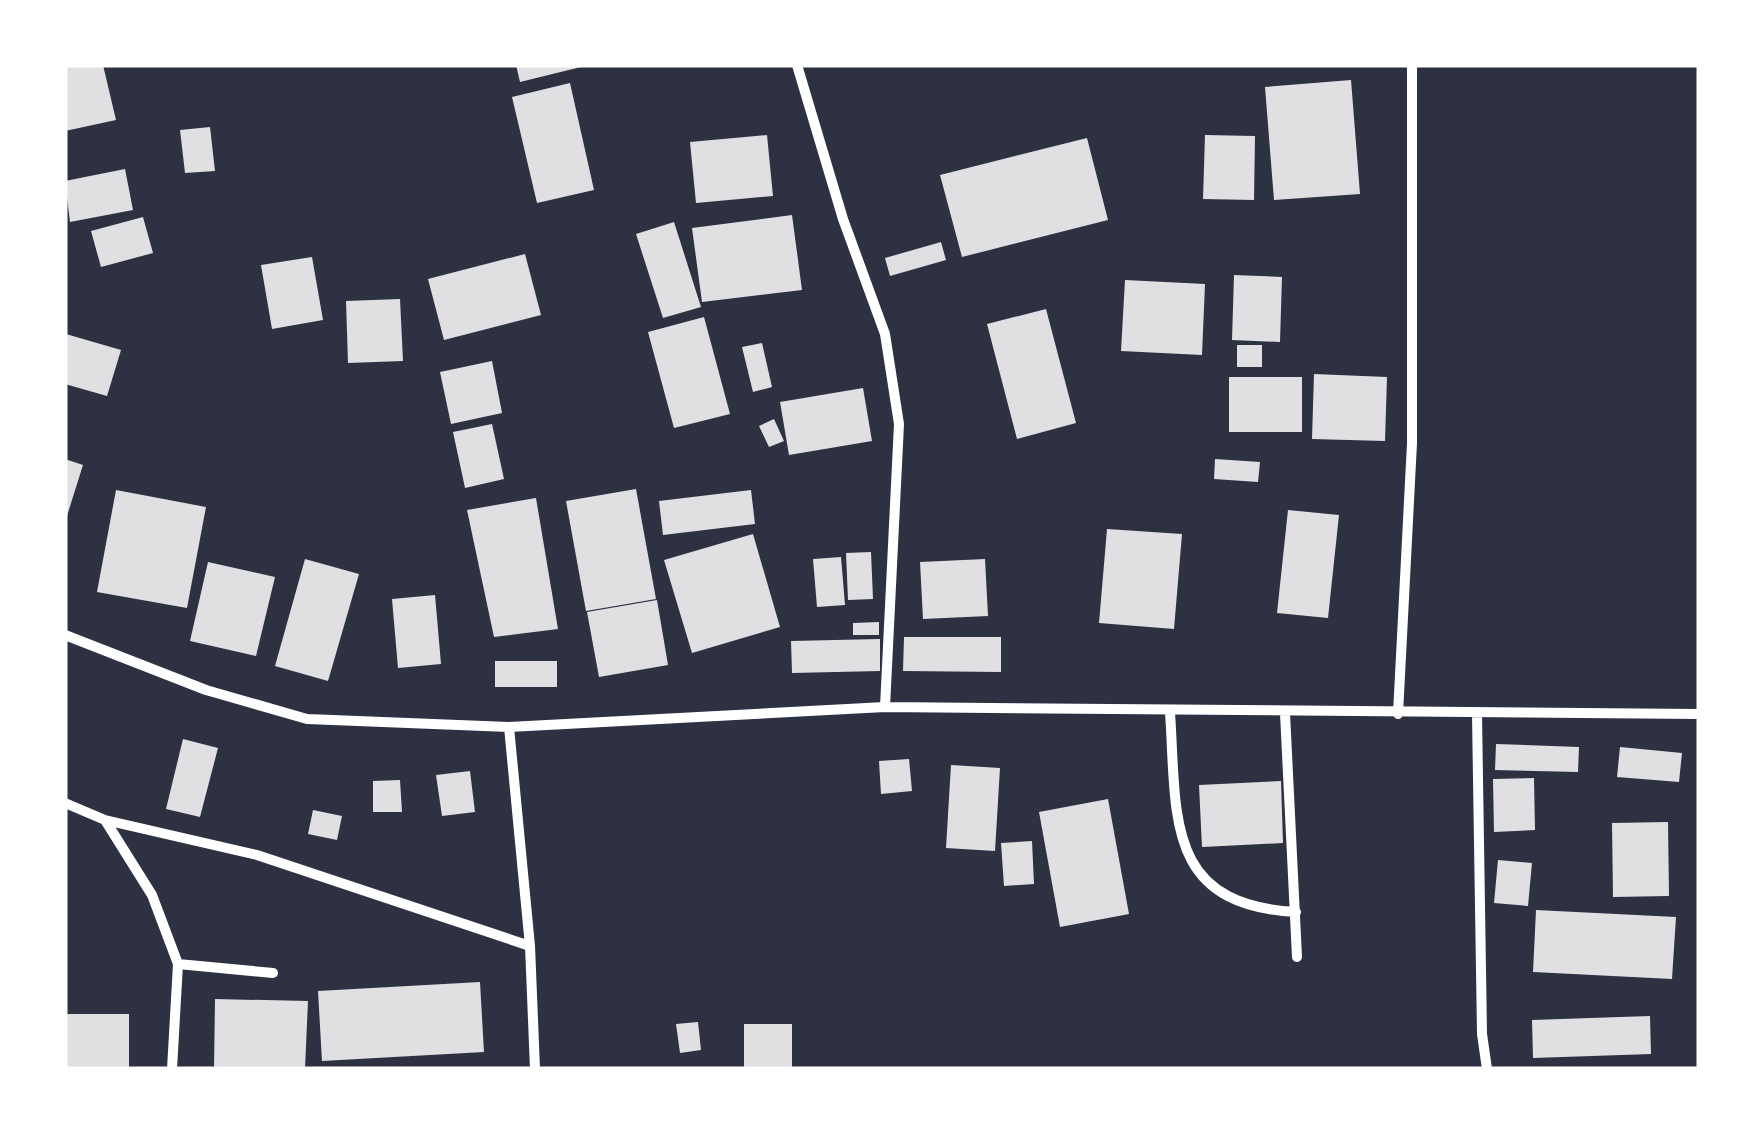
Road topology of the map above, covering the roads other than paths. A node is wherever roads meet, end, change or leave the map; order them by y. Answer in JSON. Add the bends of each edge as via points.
{"nodes":[{"id":1,"x":797,"y":65,"type":"edge"},
{"id":2,"x":1412,"y":65,"type":"edge"},
{"id":3,"x":65,"y":636,"type":"edge"},
{"id":4,"x":885,"y":707,"type":"junction"},
{"id":5,"x":1170,"y":712,"type":"junction"},
{"id":6,"x":1285,"y":713,"type":"junction"},
{"id":7,"x":1398,"y":714,"type":"junction"},
{"id":8,"x":1476,"y":714,"type":"junction"},
{"id":9,"x":1699,"y":714,"type":"edge"},
{"id":10,"x":508,"y":726,"type":"junction"},
{"id":11,"x":65,"y":803,"type":"edge"},
{"id":12,"x":105,"y":820,"type":"junction"},
{"id":13,"x":1296,"y":912,"type":"junction"},
{"id":14,"x":530,"y":946,"type":"junction"},
{"id":15,"x":1297,"y":957,"type":"dead end"},
{"id":16,"x":178,"y":964,"type":"junction"},
{"id":17,"x":273,"y":973,"type":"dead end"},
{"id":18,"x":172,"y":1069,"type":"edge"},
{"id":19,"x":535,"y":1069,"type":"edge"},
{"id":20,"x":1487,"y":1069,"type":"edge"}],
"edges":[{"from":1,"to":4,"type":"street","via":[[885,334],[899,424]]},
{"from":2,"to":7,"type":"street","via":[[1412,443]]},
{"from":3,"to":10,"type":"street","via":[[206,690],[307,719]]},
{"from":4,"to":5,"type":"street"},
{"from":4,"to":10,"type":"street"},
{"from":5,"to":6,"type":"street"},
{"from":5,"to":13,"type":"street","via":[[1186,855],[1211,888],[1255,910]]},
{"from":6,"to":7,"type":"street"},
{"from":6,"to":13,"type":"street"},
{"from":7,"to":8,"type":"street"},
{"from":8,"to":9,"type":"street"},
{"from":8,"to":20,"type":"street"},
{"from":10,"to":14,"type":"street"},
{"from":11,"to":12,"type":"street"},
{"from":12,"to":14,"type":"street","via":[[257,855]]},
{"from":12,"to":16,"type":"street","via":[[152,895]]},
{"from":13,"to":15,"type":"street"},
{"from":14,"to":19,"type":"street"},
{"from":16,"to":17,"type":"street"},
{"from":16,"to":18,"type":"street"}]}
